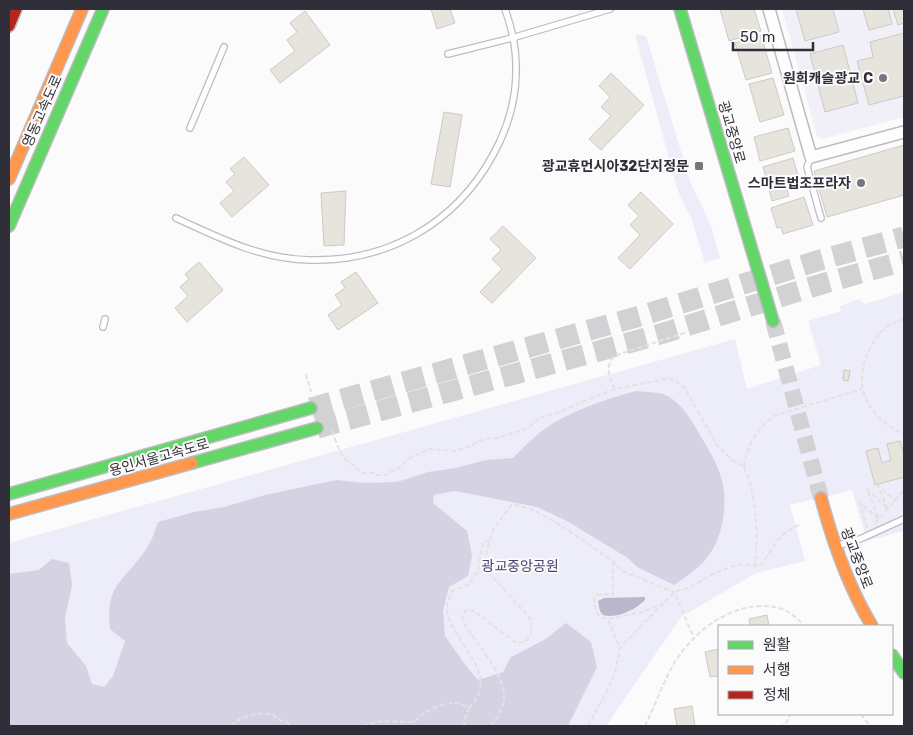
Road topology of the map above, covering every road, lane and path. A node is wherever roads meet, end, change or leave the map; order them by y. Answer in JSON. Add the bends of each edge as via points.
{"nodes":[{"id":1,"x":16,"y":9,"type":"edge"},
{"id":2,"x":82,"y":9,"type":"edge"},
{"id":3,"x":103,"y":9,"type":"edge"},
{"id":4,"x":506,"y":9,"type":"edge"},
{"id":5,"x":610,"y":9,"type":"edge"},
{"id":6,"x":680,"y":9,"type":"edge"},
{"id":7,"x":769,"y":9,"type":"edge"},
{"id":8,"x":9,"y":26,"type":"edge"},
{"id":9,"x":512,"y":38,"type":"junction"},
{"id":10,"x":224,"y":46,"type":"dead end"},
{"id":11,"x":448,"y":54,"type":"dead end"},
{"id":12,"x":190,"y":128,"type":"dead end"},
{"id":13,"x":904,"y":132,"type":"edge"},
{"id":14,"x":811,"y":157,"type":"junction"},
{"id":15,"x":9,"y":179,"type":"edge"},
{"id":16,"x":176,"y":218,"type":"dead end"},
{"id":17,"x":821,"y":218,"type":"dead end"},
{"id":18,"x":9,"y":226,"type":"edge"},
{"id":19,"x":106,"y":319,"type":"dead end"},
{"id":20,"x":904,"y":319,"type":"edge"},
{"id":21,"x":772,"y":321,"type":"tunnel mouth"},
{"id":22,"x":102,"y":327,"type":"dead end"},
{"id":23,"x":687,"y":332,"type":"dead end"},
{"id":24,"x":306,"y":374,"type":"dead end"},
{"id":25,"x":862,"y":389,"type":"junction"},
{"id":26,"x":615,"y":390,"type":"junction"},
{"id":27,"x":311,"y":392,"type":"dead end"},
{"id":28,"x":311,"y":408,"type":"tunnel mouth"},
{"id":29,"x":317,"y":428,"type":"tunnel mouth"},
{"id":30,"x":332,"y":430,"type":"dead end"},
{"id":31,"x":904,"y":434,"type":"edge"},
{"id":32,"x":744,"y":467,"type":"junction"},
{"id":33,"x":904,"y":490,"type":"edge"},
{"id":34,"x":9,"y":494,"type":"edge"},
{"id":35,"x":821,"y":498,"type":"tunnel mouth"},
{"id":36,"x":896,"y":501,"type":"junction"},
{"id":37,"x":888,"y":509,"type":"junction"},
{"id":38,"x":9,"y":514,"type":"edge"},
{"id":39,"x":878,"y":519,"type":"junction"},
{"id":40,"x":904,"y":519,"type":"edge"},
{"id":41,"x":800,"y":524,"type":"dead end"},
{"id":42,"x":490,"y":541,"type":"junction"},
{"id":43,"x":834,"y":547,"type":"junction"},
{"id":44,"x":613,"y":561,"type":"junction"},
{"id":45,"x":755,"y":566,"type":"junction"},
{"id":46,"x":674,"y":592,"type":"junction"},
{"id":47,"x":663,"y":603,"type":"junction"},
{"id":48,"x":608,"y":620,"type":"junction"},
{"id":49,"x":803,"y":625,"type":"edge"},
{"id":50,"x":871,"y":625,"type":"edge"},
{"id":51,"x":694,"y":638,"type":"junction"},
{"id":52,"x":620,"y":648,"type":"junction"},
{"id":53,"x":893,"y":656,"type":"edge"},
{"id":54,"x":904,"y":673,"type":"edge"},
{"id":55,"x":469,"y":708,"type":"junction"},
{"id":56,"x":862,"y":715,"type":"edge"},
{"id":57,"x":786,"y":725,"type":"edge"},
{"id":58,"x":232,"y":726,"type":"edge"},
{"id":59,"x":291,"y":726,"type":"edge"},
{"id":60,"x":363,"y":726,"type":"edge"},
{"id":61,"x":465,"y":726,"type":"edge"},
{"id":62,"x":491,"y":726,"type":"edge"},
{"id":63,"x":588,"y":726,"type":"edge"},
{"id":64,"x":645,"y":726,"type":"edge"},
{"id":65,"x":779,"y":726,"type":"edge"},
{"id":66,"x":870,"y":726,"type":"edge"}],
"edges":[{"from":1,"to":8,"type":"main road"},
{"from":2,"to":15,"type":"main road","name":"영동고속도로"},
{"from":3,"to":18,"type":"main road","name":"영동고속도로"},
{"from":4,"to":9,"type":"lane"},
{"from":5,"to":9,"type":"lane"},
{"from":6,"to":21,"type":"main road","name":"광교중앙로"},
{"from":7,"to":14,"type":"street"},
{"from":9,"to":11,"type":"lane"},
{"from":9,"to":16,"type":"lane","via":[[516,65],[514,94],[499,144],[470,191],[427,228],[370,254],[309,260],[274,257],[228,242]]},
{"from":10,"to":12,"type":"lane"},
{"from":13,"to":14,"type":"street"},
{"from":14,"to":17,"type":"lane","via":[[808,167]]},
{"from":19,"to":22,"type":"lane"},
{"from":20,"to":25,"type":"path","via":[[889,324],[871,345],[862,371]]},
{"from":23,"to":26,"type":"path","via":[[614,356],[608,373]]},
{"from":24,"to":27,"type":"path"},
{"from":25,"to":31,"type":"path","via":[[875,415]]},
{"from":25,"to":32,"type":"path","via":[[776,415],[764,422],[748,448]]},
{"from":26,"to":30,"type":"path","via":[[538,418],[521,431],[484,438],[455,451],[429,449],[385,475],[362,473],[348,462],[340,452]]},
{"from":26,"to":32,"type":"path","via":[[665,378],[676,380],[684,387],[717,445]]},
{"from":28,"to":34,"type":"main road","name":"용인서울고속도로"},
{"from":29,"to":38,"type":"main road","name":"용인서울고속도로"},
{"from":32,"to":45,"type":"path","via":[[756,509]]},
{"from":33,"to":36,"type":"path"},
{"from":35,"to":43,"type":"main road","name":"광교중앙로"},
{"from":36,"to":37,"type":"path"},
{"from":36,"to":37,"type":"path","via":[[878,486]]},
{"from":37,"to":39,"type":"path"},
{"from":37,"to":39,"type":"path","via":[[867,489]]},
{"from":39,"to":39,"type":"path","via":[[872,514],[860,503],[868,530]]},
{"from":40,"to":43,"type":"lane"},
{"from":41,"to":45,"type":"path","via":[[786,532],[761,565]]},
{"from":42,"to":44,"type":"path","via":[[493,530],[508,508],[515,504],[536,510]]},
{"from":42,"to":55,"type":"path","via":[[483,542],[478,570],[468,585],[452,591],[446,608],[450,622],[478,666],[481,683],[477,699]]},
{"from":42,"to":62,"type":"path","via":[[486,568],[529,617],[532,628],[529,639],[515,642],[474,611],[464,613],[465,625],[494,669],[504,692],[503,705]]},
{"from":43,"to":50,"type":"main road","name":"광교중앙로"},
{"from":44,"to":46,"type":"path","via":[[622,571]]},
{"from":44,"to":48,"type":"path","via":[[612,594],[594,598],[598,614]]},
{"from":45,"to":46,"type":"path","via":[[730,567]]},
{"from":46,"to":47,"type":"path"},
{"from":46,"to":51,"type":"path"},
{"from":47,"to":48,"type":"path","via":[[647,611]]},
{"from":47,"to":52,"type":"path"},
{"from":48,"to":52,"type":"path"},
{"from":49,"to":51,"type":"path","via":[[778,607],[752,606],[719,618]]},
{"from":51,"to":64,"type":"path","via":[[673,665]]},
{"from":52,"to":63,"type":"path","via":[[615,673]]},
{"from":53,"to":54,"type":"main road"},
{"from":55,"to":60,"type":"path","via":[[458,703],[437,706],[422,713],[414,722],[382,721]]},
{"from":55,"to":61,"type":"path"},
{"from":56,"to":66,"type":"path"},
{"from":57,"to":65,"type":"path"},
{"from":58,"to":59,"type":"path","via":[[243,717],[271,714]]}]}
